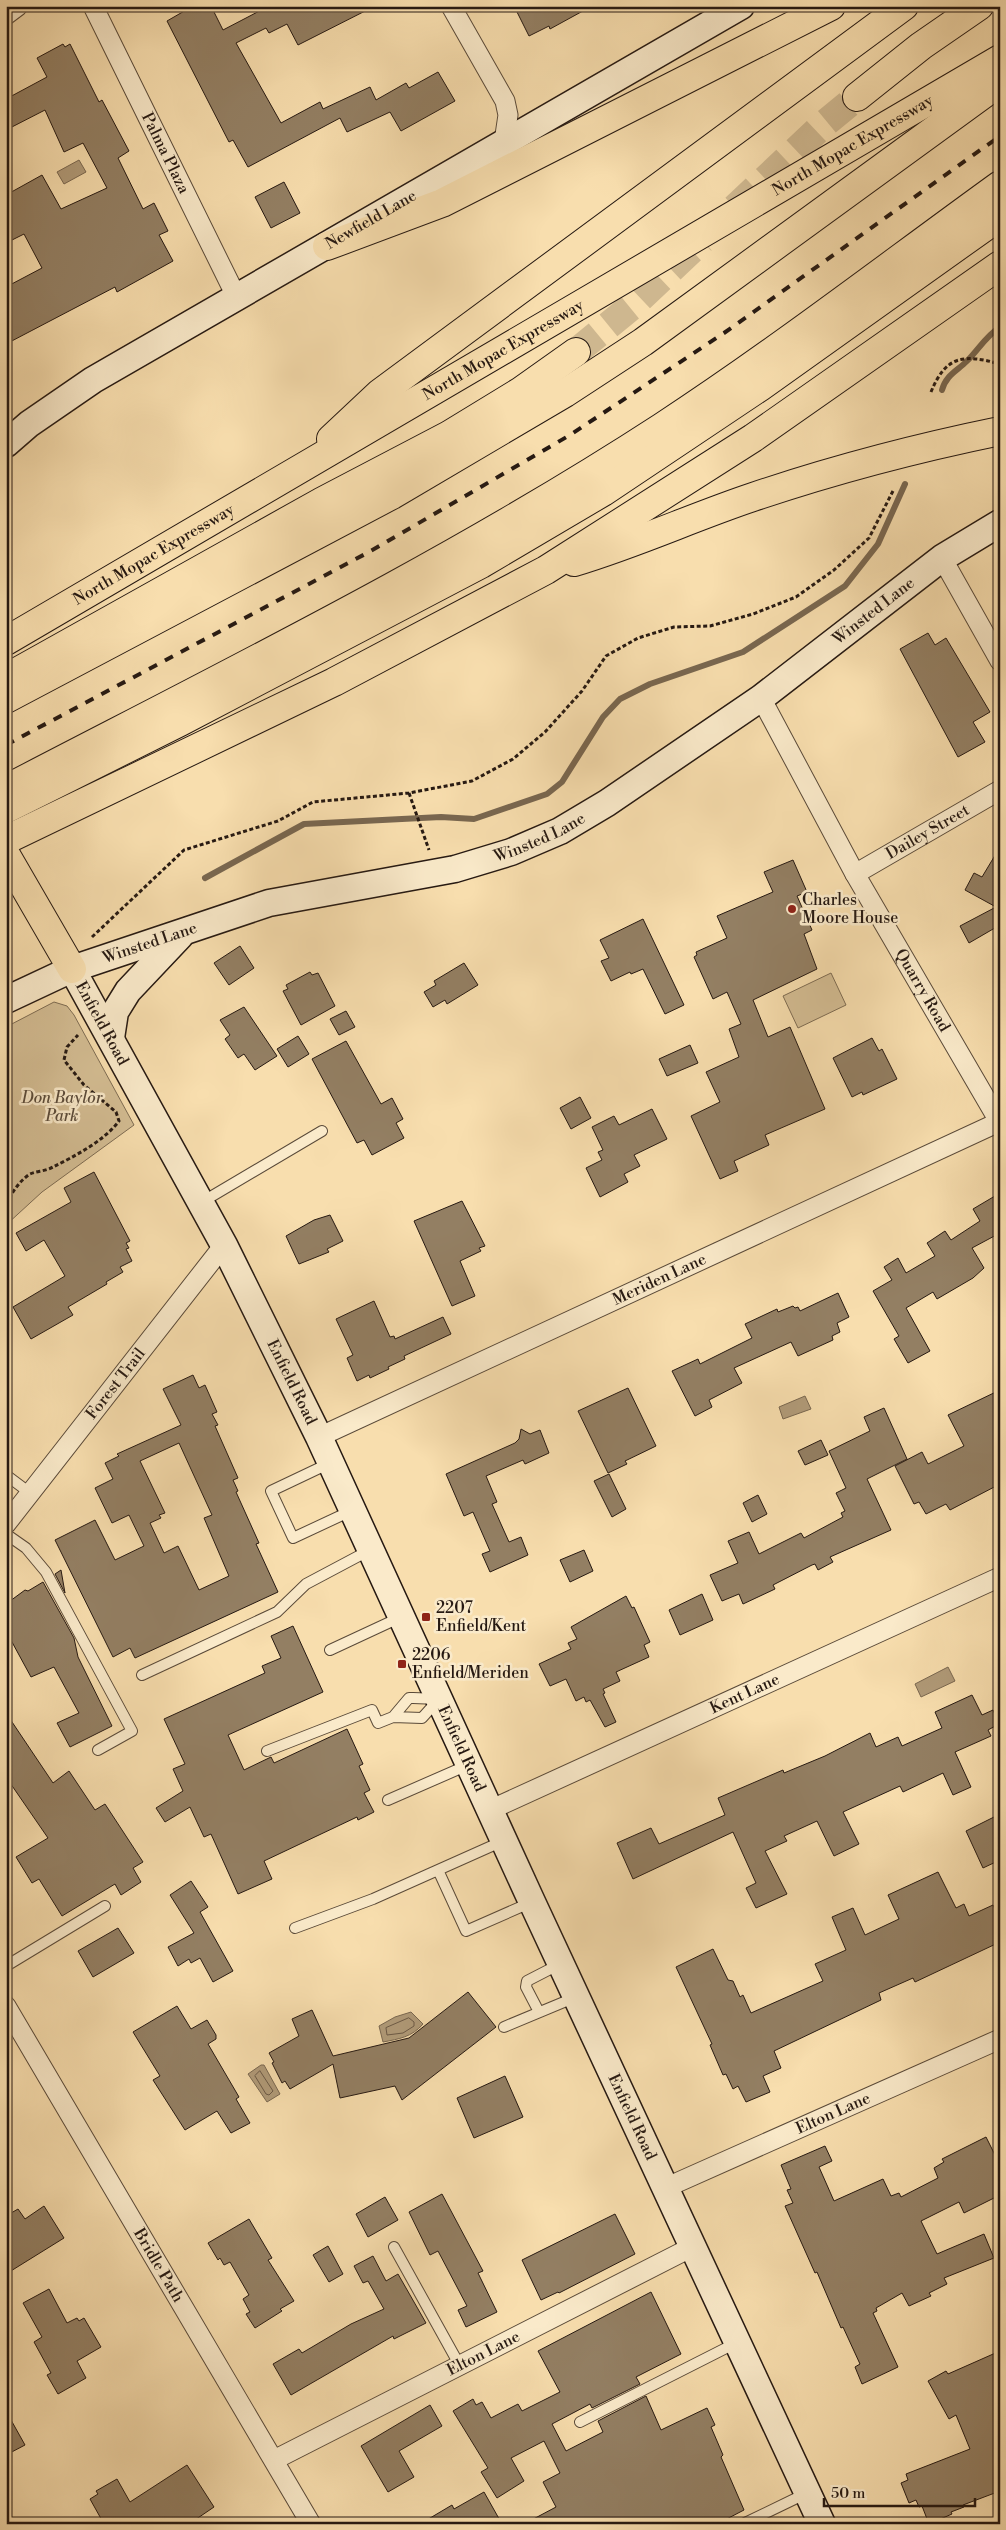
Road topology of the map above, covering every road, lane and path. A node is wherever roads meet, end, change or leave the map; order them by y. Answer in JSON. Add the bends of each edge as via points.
{"nodes":[{"id":1,"x":18,"y":6,"type":"edge"},
{"id":2,"x":93,"y":6,"type":"edge"},
{"id":3,"x":451,"y":6,"type":"edge"},
{"id":4,"x":741,"y":6,"type":"edge"},
{"id":5,"x":831,"y":6,"type":"edge"},
{"id":6,"x":904,"y":6,"type":"edge"},
{"id":7,"x":979,"y":6,"type":"edge"},
{"id":8,"x":6,"y":15,"type":"edge"},
{"id":9,"x":1000,"y":59,"type":"edge"},
{"id":10,"x":1000,"y":82,"type":"edge"},
{"id":11,"x":858,"y":97,"type":"tunnel mouth"},
{"id":12,"x":504,"y":142,"type":"junction"},
{"id":13,"x":1000,"y":185,"type":"edge"},
{"id":14,"x":1000,"y":216,"type":"edge"},
{"id":15,"x":327,"y":246,"type":"junction"},
{"id":16,"x":1000,"y":265,"type":"edge"},
{"id":17,"x":238,"y":298,"type":"junction"},
{"id":18,"x":576,"y":352,"type":"tunnel mouth"},
{"id":19,"x":1000,"y":364,"type":"edge"},
{"id":20,"x":931,"y":392,"type":"dead end"},
{"id":21,"x":1000,"y":431,"type":"edge"},
{"id":22,"x":6,"y":444,"type":"edge"},
{"id":23,"x":297,"y":471,"type":"junction"},
{"id":24,"x":894,"y":489,"type":"dead end"},
{"id":25,"x":1000,"y":523,"type":"edge"},
{"id":26,"x":942,"y":558,"type":"junction"},
{"id":27,"x":546,"y":570,"type":"junction"},
{"id":28,"x":6,"y":641,"type":"edge"},
{"id":29,"x":1000,"y":661,"type":"edge"},
{"id":30,"x":6,"y":678,"type":"edge"},
{"id":31,"x":761,"y":698,"type":"junction"},
{"id":32,"x":6,"y":699,"type":"edge"},
{"id":33,"x":57,"y":774,"type":"junction"},
{"id":34,"x":6,"y":789,"type":"edge"},
{"id":35,"x":1000,"y":790,"type":"edge"},
{"id":36,"x":409,"y":792,"type":"junction"},
{"id":37,"x":6,"y":809,"type":"edge"},
{"id":38,"x":423,"y":832,"type":"dead end"},
{"id":39,"x":6,"y":840,"type":"edge"},
{"id":40,"x":6,"y":856,"type":"edge"},
{"id":41,"x":855,"y":874,"type":"junction"},
{"id":42,"x":184,"y":931,"type":"junction"},
{"id":43,"x":90,"y":939,"type":"dead end"},
{"id":44,"x":72,"y":969,"type":"junction"},
{"id":45,"x":6,"y":1000,"type":"edge"},
{"id":46,"x":78,"y":1036,"type":"dead end"},
{"id":47,"x":111,"y":1038,"type":"junction"},
{"id":48,"x":1000,"y":1123,"type":"edge"},
{"id":49,"x":322,"y":1131,"type":"dead end"},
{"id":50,"x":201,"y":1202,"type":"junction"},
{"id":51,"x":6,"y":1204,"type":"edge"},
{"id":52,"x":224,"y":1245,"type":"junction"},
{"id":53,"x":319,"y":1437,"type":"junction"},
{"id":54,"x":331,"y":1463,"type":"junction"},
{"id":55,"x":6,"y":1475,"type":"edge"},
{"id":56,"x":30,"y":1493,"type":"junction"},
{"id":57,"x":353,"y":1510,"type":"junction"},
{"id":58,"x":6,"y":1524,"type":"edge"},
{"id":59,"x":6,"y":1534,"type":"edge"},
{"id":60,"x":371,"y":1550,"type":"junction"},
{"id":61,"x":1000,"y":1576,"type":"edge"},
{"id":62,"x":402,"y":1616,"type":"junction"},
{"id":63,"x":330,"y":1650,"type":"dead end"},
{"id":64,"x":142,"y":1675,"type":"dead end"},
{"id":65,"x":439,"y":1699,"type":"junction"},
{"id":66,"x":392,"y":1717,"type":"junction"},
{"id":67,"x":98,"y":1750,"type":"dead end"},
{"id":68,"x":267,"y":1751,"type":"dead end"},
{"id":69,"x":469,"y":1765,"type":"junction"},
{"id":70,"x":388,"y":1800,"type":"dead end"},
{"id":71,"x":490,"y":1810,"type":"junction"},
{"id":72,"x":504,"y":1841,"type":"junction"},
{"id":73,"x":438,"y":1870,"type":"junction"},
{"id":74,"x":532,"y":1902,"type":"junction"},
{"id":75,"x":105,"y":1906,"type":"dead end"},
{"id":76,"x":294,"y":1928,"type":"dead end"},
{"id":77,"x":561,"y":1964,"type":"junction"},
{"id":78,"x":6,"y":1966,"type":"edge"},
{"id":79,"x":577,"y":1996,"type":"junction"},
{"id":80,"x":6,"y":2006,"type":"edge"},
{"id":81,"x":539,"y":2012,"type":"junction"},
{"id":82,"x":504,"y":2027,"type":"dead end"},
{"id":83,"x":1000,"y":2039,"type":"edge"},
{"id":84,"x":666,"y":2188,"type":"junction"},
{"id":85,"x":394,"y":2247,"type":"dead end"},
{"id":86,"x":692,"y":2247,"type":"junction"},
{"id":87,"x":737,"y":2343,"type":"junction"},
{"id":88,"x":460,"y":2366,"type":"junction"},
{"id":89,"x":580,"y":2422,"type":"dead end"},
{"id":90,"x":274,"y":2460,"type":"junction"},
{"id":91,"x":808,"y":2493,"type":"junction"},
{"id":92,"x":311,"y":2524,"type":"edge"},
{"id":93,"x":743,"y":2524,"type":"edge"},
{"id":94,"x":822,"y":2524,"type":"edge"}],
"edges":[{"from":1,"to":8,"type":"street"},
{"from":2,"to":17,"type":"street","name":"Palma Plaza"},
{"from":3,"to":12,"type":"street","via":[[505,101],[508,116]]},
{"from":4,"to":12,"type":"main road","name":"Newfield Lane"},
{"from":5,"to":15,"type":"main road","via":[[442,203]]},
{"from":6,"to":23,"type":"main road","via":[[380,393]]},
{"from":7,"to":11,"type":"main road","via":[[920,46]]},
{"from":9,"to":23,"type":"main road","name":"North Mopac Expressway"},
{"from":10,"to":32,"type":"main road","via":[[643,342],[565,393],[392,495]]},
{"from":12,"to":15,"type":"main road","name":"Newfield Lane"},
{"from":13,"to":33,"type":"main road","via":[[663,426],[434,563]]},
{"from":14,"to":33,"type":"main road","via":[[760,387],[602,492],[481,564]]},
{"from":15,"to":17,"type":"main road","name":"Newfield Lane"},
{"from":16,"to":27,"type":"main road","via":[[753,438]]},
{"from":17,"to":22,"type":"main road","name":"Newfield Lane","via":[[93,380],[28,424]]},
{"from":18,"to":30,"type":"main road","via":[[521,391],[449,435],[321,502]]},
{"from":19,"to":20,"type":"path","via":[[980,357],[960,359],[937,376]]},
{"from":21,"to":27,"type":"main road","via":[[821,476],[752,497],[620,549]]},
{"from":23,"to":28,"type":"main road","name":"North Mopac Expressway"},
{"from":24,"to":36,"type":"path","via":[[869,538],[834,570],[796,597],[710,626],[674,627],[638,638],[606,656],[582,692],[545,732],[513,759],[472,782]]},
{"from":25,"to":26,"type":"main road","name":"Winsted Lane"},
{"from":26,"to":29,"type":"street"},
{"from":26,"to":31,"type":"main road","name":"Winsted Lane"},
{"from":27,"to":39,"type":"main road","via":[[334,682]]},
{"from":31,"to":41,"type":"street","name":"Quarry Road"},
{"from":31,"to":42,"type":"main road","name":"Winsted Lane","via":[[607,803],[560,831],[511,852],[455,868],[269,903]]},
{"from":33,"to":34,"type":"main road"},
{"from":33,"to":37,"type":"main road"},
{"from":35,"to":41,"type":"street","name":"Dailey Street"},
{"from":36,"to":38,"type":"path"},
{"from":36,"to":43,"type":"path","via":[[313,802],[278,821],[184,850]]},
{"from":40,"to":44,"type":"main road","name":"Enfield Road"},
{"from":41,"to":48,"type":"street","name":"Quarry Road"},
{"from":42,"to":44,"type":"main road","name":"Winsted Lane"},
{"from":42,"to":47,"type":"main road","via":[[128,991],[115,1012]]},
{"from":44,"to":45,"type":"main road","name":"Winsted Lane"},
{"from":44,"to":47,"type":"main road","name":"Enfield Road"},
{"from":46,"to":51,"type":"path","via":[[67,1047],[64,1060],[84,1085],[116,1112],[119,1121],[105,1136],[83,1150],[51,1168],[31,1174],[15,1188]]},
{"from":47,"to":50,"type":"main road","name":"Enfield Road"},
{"from":48,"to":53,"type":"street","name":"Meriden Lane"},
{"from":49,"to":50,"type":"lane"},
{"from":50,"to":52,"type":"main road","name":"Enfield Road"},
{"from":52,"to":53,"type":"main road","name":"Enfield Road"},
{"from":52,"to":56,"type":"street","name":"Forest Trail"},
{"from":53,"to":54,"type":"main road","name":"Enfield Road"},
{"from":54,"to":57,"type":"main road","name":"Enfield Road"},
{"from":54,"to":57,"type":"lane","via":[[271,1491],[293,1538]]},
{"from":55,"to":56,"type":"lane"},
{"from":56,"to":58,"type":"street","name":"Forest Trail"},
{"from":57,"to":60,"type":"main road","name":"Enfield Road"},
{"from":59,"to":67,"type":"lane","via":[[26,1548],[46,1572],[132,1731]]},
{"from":60,"to":62,"type":"main road","name":"Enfield Road"},
{"from":60,"to":64,"type":"lane","via":[[306,1584],[277,1612]]},
{"from":61,"to":71,"type":"street","name":"Kent Lane"},
{"from":62,"to":63,"type":"lane"},
{"from":62,"to":65,"type":"main road","name":"Enfield Road"},
{"from":65,"to":66,"type":"lane","via":[[409,1698]]},
{"from":65,"to":66,"type":"lane","via":[[422,1718]]},
{"from":65,"to":69,"type":"main road","name":"Enfield Road"},
{"from":66,"to":68,"type":"lane","via":[[378,1723],[372,1710]]},
{"from":69,"to":70,"type":"lane"},
{"from":69,"to":71,"type":"main road","name":"Enfield Road"},
{"from":71,"to":72,"type":"main road","name":"Enfield Road"},
{"from":72,"to":73,"type":"lane"},
{"from":72,"to":74,"type":"main road","name":"Enfield Road"},
{"from":73,"to":74,"type":"lane","via":[[466,1930]]},
{"from":73,"to":76,"type":"lane","via":[[373,1899]]},
{"from":74,"to":77,"type":"main road","name":"Enfield Road"},
{"from":75,"to":78,"type":"lane"},
{"from":77,"to":79,"type":"main road","name":"Enfield Road"},
{"from":77,"to":81,"type":"lane","via":[[527,1980],[526,1987]]},
{"from":79,"to":81,"type":"lane"},
{"from":79,"to":84,"type":"main road","name":"Enfield Road"},
{"from":80,"to":90,"type":"street","name":"Bridle Path"},
{"from":81,"to":82,"type":"lane"},
{"from":83,"to":84,"type":"street","name":"Elton Lane"},
{"from":84,"to":86,"type":"main road","name":"Enfield Road"},
{"from":85,"to":88,"type":"lane"},
{"from":86,"to":87,"type":"main road","name":"Enfield Road"},
{"from":86,"to":88,"type":"street","name":"Elton Lane"},
{"from":87,"to":89,"type":"lane"},
{"from":87,"to":91,"type":"main road","name":"Enfield Road"},
{"from":88,"to":90,"type":"street","name":"Elton Lane"},
{"from":90,"to":92,"type":"street","name":"Bridle Path"},
{"from":91,"to":93,"type":"lane"},
{"from":91,"to":94,"type":"main road","name":"Enfield Road"}]}
